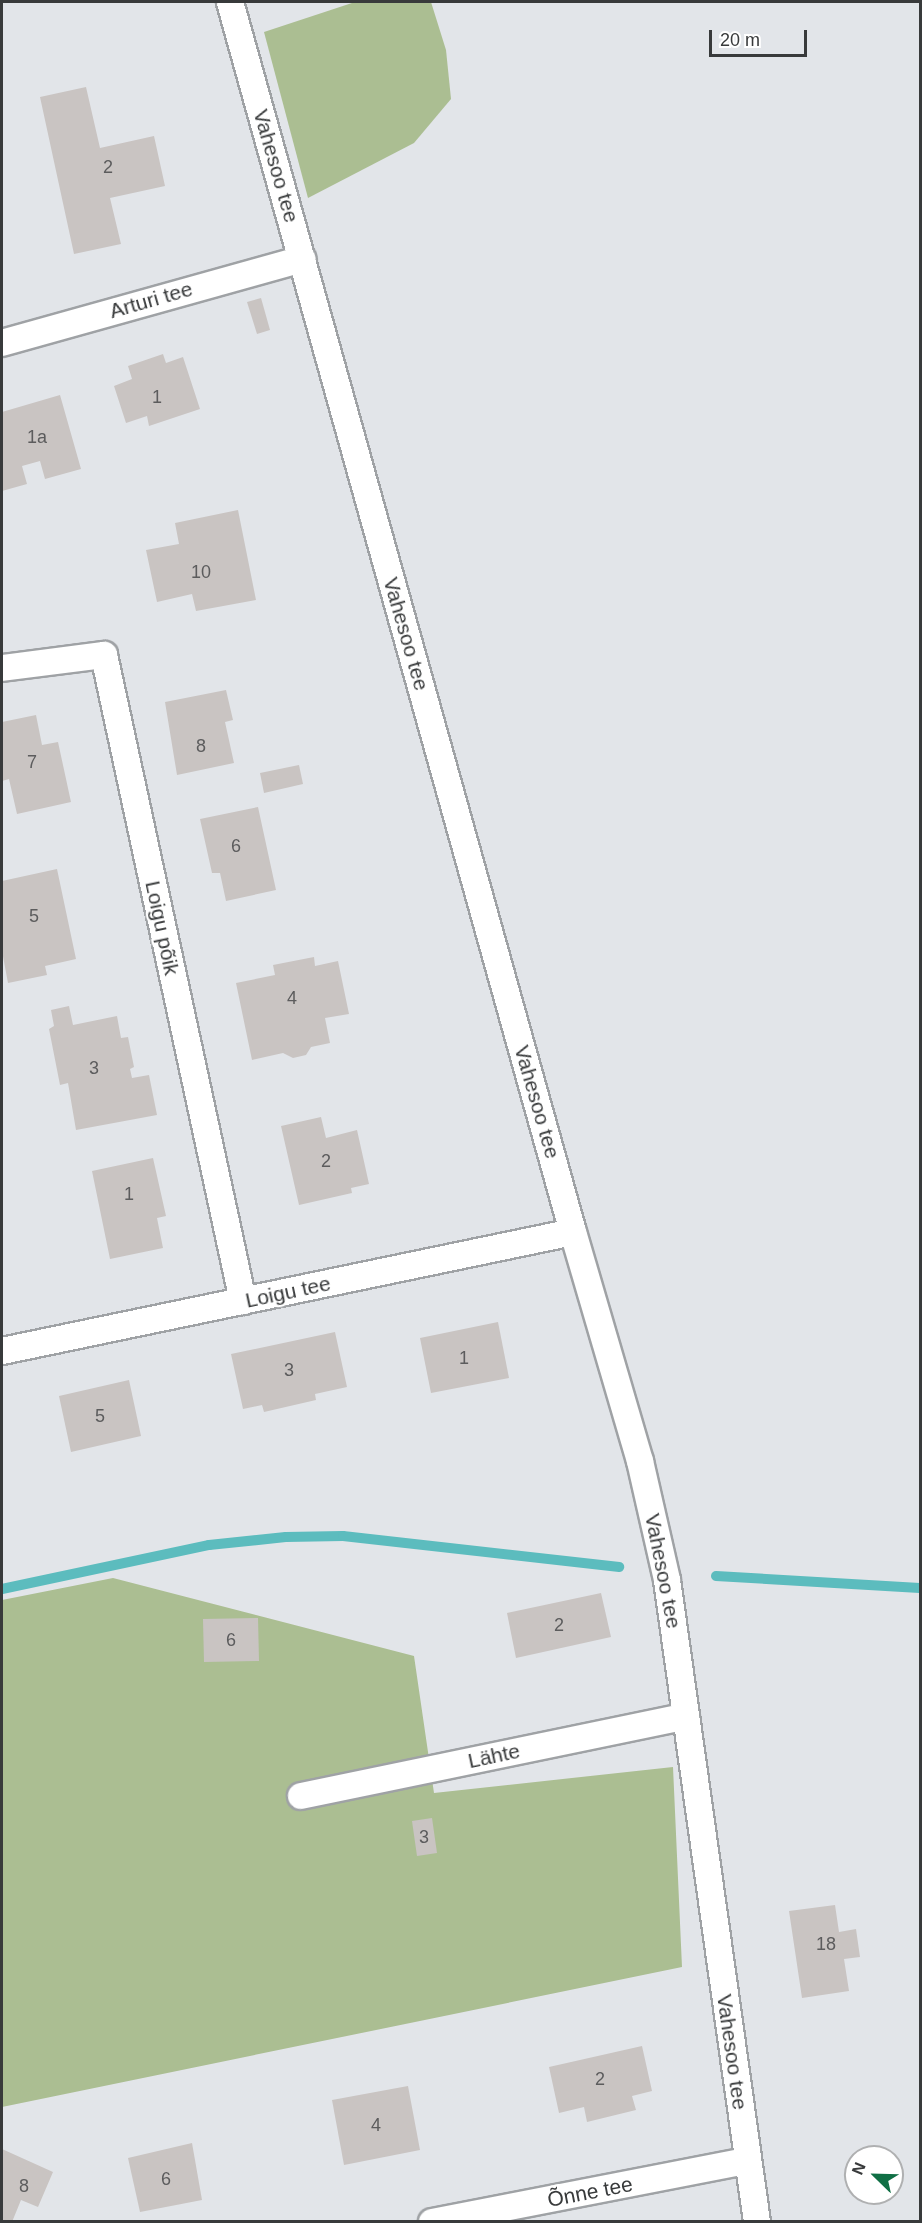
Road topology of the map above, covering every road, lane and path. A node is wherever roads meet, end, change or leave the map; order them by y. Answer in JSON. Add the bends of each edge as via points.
{"nodes":[{"id":1,"x":230,"y":2,"type":"edge"},
{"id":2,"x":302,"y":259,"type":"junction"},
{"id":3,"x":2,"y":343,"type":"edge"},
{"id":4,"x":2,"y":668,"type":"edge"},
{"id":5,"x":573,"y":1232,"type":"junction"},
{"id":6,"x":243,"y":1302,"type":"junction"},
{"id":7,"x":2,"y":1351,"type":"edge"},
{"id":8,"x":686,"y":1716,"type":"junction"},
{"id":9,"x":301,"y":1796,"type":"dead end"},
{"id":10,"x":747,"y":2161,"type":"junction"},
{"id":11,"x":432,"y":2222,"type":"edge"},
{"id":12,"x":757,"y":2222,"type":"edge"}],
"edges":[{"from":1,"to":2,"type":"street","name":"Vahesoo tee"},
{"from":2,"to":3,"type":"street","name":"Arturi tee"},
{"from":2,"to":5,"type":"street","name":"Vahesoo tee"},
{"from":4,"to":6,"type":"street","name":"Loigu põik","via":[[104,655]]},
{"from":5,"to":6,"type":"street","name":"Loigu tee"},
{"from":5,"to":8,"type":"street","name":"Vahesoo tee","via":[[643,1472],[668,1580]]},
{"from":6,"to":7,"type":"street","name":"Loigu tee"},
{"from":8,"to":9,"type":"street","name":"Lähte"},
{"from":8,"to":10,"type":"street","name":"Vahesoo tee"},
{"from":10,"to":11,"type":"street","name":"Õnne tee"},
{"from":10,"to":12,"type":"street","name":"Vahesoo tee"}]}
